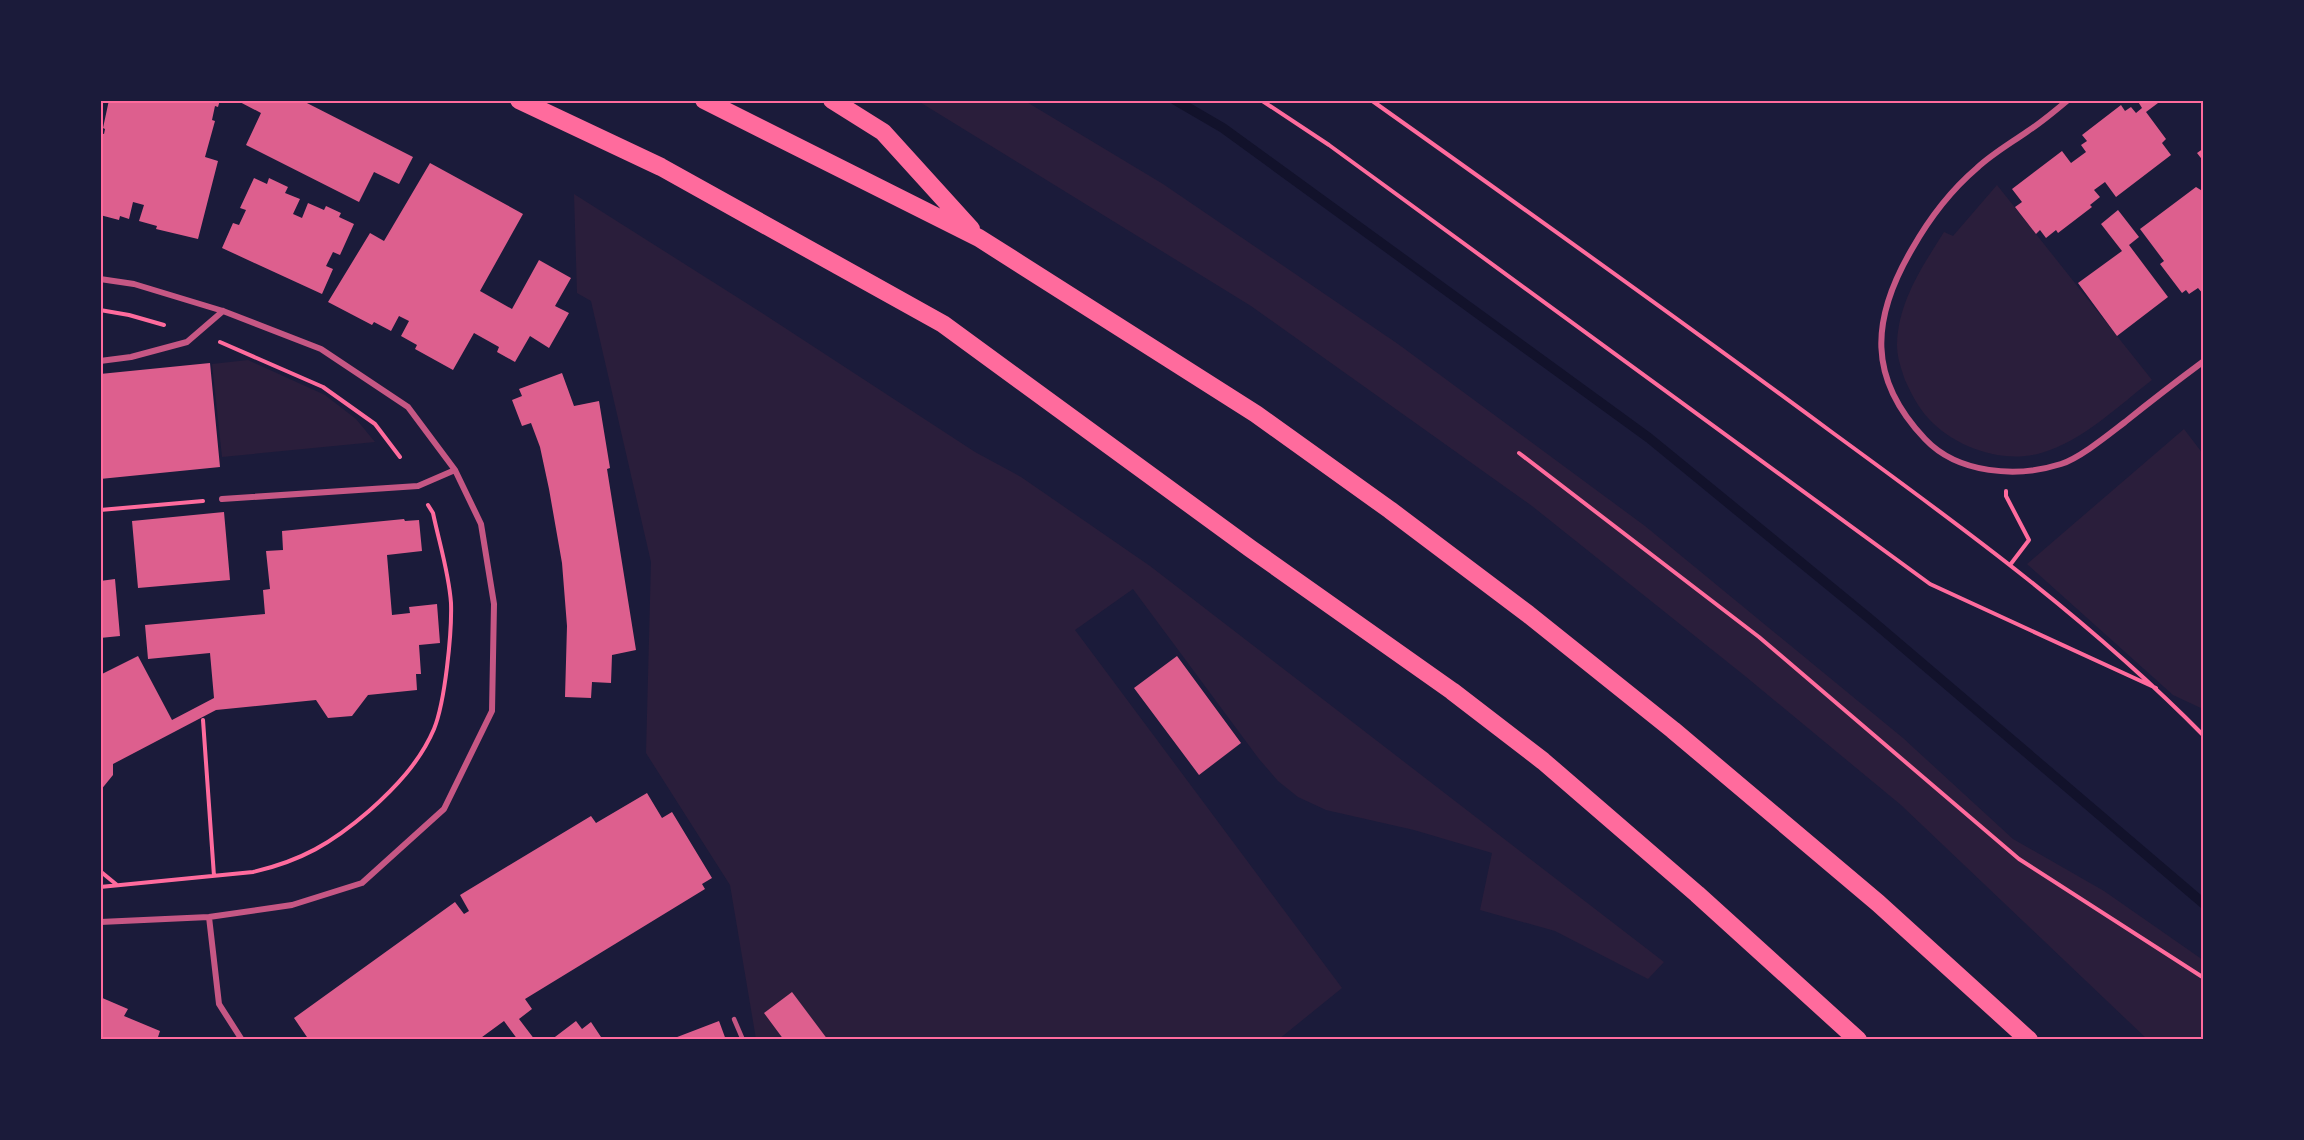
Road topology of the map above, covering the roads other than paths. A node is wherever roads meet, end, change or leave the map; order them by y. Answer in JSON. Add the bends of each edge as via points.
{"nodes":[{"id":1,"x":519,"y":100,"type":"edge"},
{"id":2,"x":704,"y":100,"type":"edge"},
{"id":3,"x":832,"y":100,"type":"edge"},
{"id":4,"x":2068,"y":100,"type":"edge"},
{"id":5,"x":979,"y":238,"type":"junction"},
{"id":6,"x":100,"y":279,"type":"edge"},
{"id":7,"x":223,"y":311,"type":"junction"},
{"id":8,"x":100,"y":360,"type":"edge"},
{"id":9,"x":2204,"y":361,"type":"edge"},
{"id":10,"x":455,"y":470,"type":"junction"},
{"id":11,"x":222,"y":499,"type":"road end"},
{"id":12,"x":209,"y":917,"type":"junction"},
{"id":13,"x":100,"y":922,"type":"edge"},
{"id":14,"x":734,"y":1019,"type":"dead end"},
{"id":15,"x":242,"y":1040,"type":"edge"},
{"id":16,"x":743,"y":1040,"type":"edge"},
{"id":17,"x":1858,"y":1040,"type":"edge"},
{"id":18,"x":2029,"y":1040,"type":"edge"}],
"edges":[{"from":1,"to":17,"type":"highway","via":[[661,167],[943,324],[1452,690],[1543,761]]},
{"from":2,"to":5,"type":"highway"},
{"from":3,"to":5,"type":"highway","via":[[883,132]]},
{"from":4,"to":9,"type":"street","via":[[1978,167],[1943,203],[1902,265],[1882,322],[1881,349],[1892,394],[1908,421],[1928,443],[1954,459],[1983,469],[2031,471],[2063,464],[2100,441]]},
{"from":5,"to":18,"type":"highway","via":[[1256,414],[1528,614],[1673,730],[1869,896]]},
{"from":6,"to":7,"type":"street","via":[[134,284]]},
{"from":7,"to":8,"type":"street","via":[[187,342],[131,357]]},
{"from":7,"to":10,"type":"street","via":[[321,349],[398,400],[408,407]]},
{"from":10,"to":11,"type":"street","via":[[418,486]]},
{"from":10,"to":12,"type":"street","via":[[482,524],[494,604],[492,711],[444,809],[362,883],[291,905]]},
{"from":12,"to":13,"type":"street"},
{"from":12,"to":15,"type":"street","via":[[219,1004]]},
{"from":14,"to":16,"type":"lane"}]}
